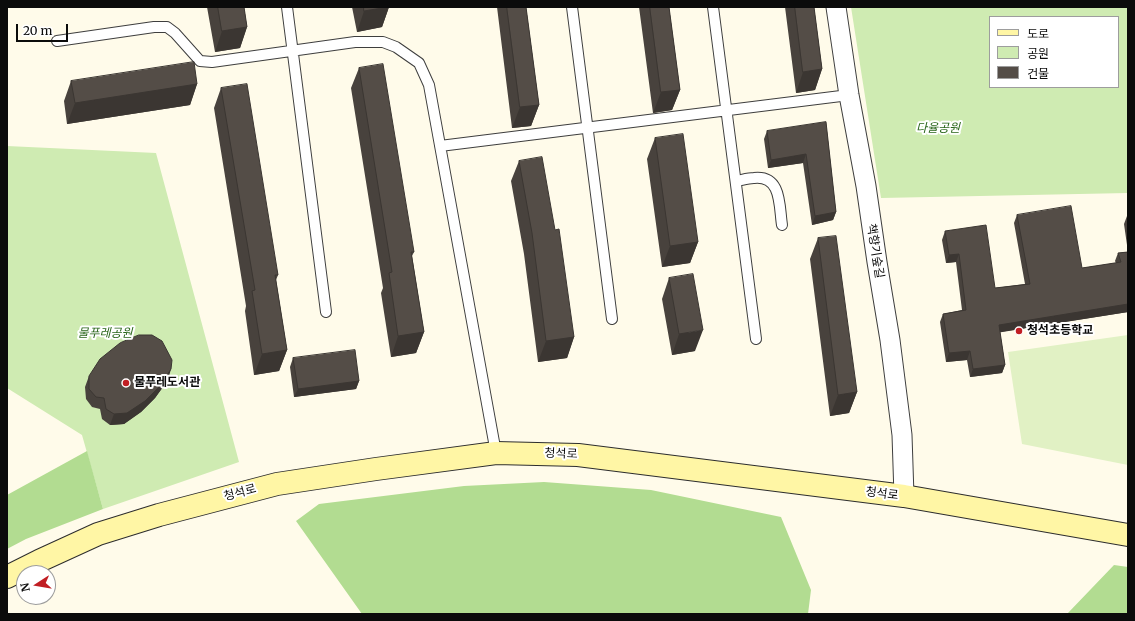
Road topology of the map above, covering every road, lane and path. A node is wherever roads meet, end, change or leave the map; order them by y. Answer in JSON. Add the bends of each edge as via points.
{"nodes":[{"id":1,"x":287,"y":7,"type":"edge"},
{"id":2,"x":572,"y":7,"type":"edge"},
{"id":3,"x":713,"y":7,"type":"edge"},
{"id":4,"x":836,"y":7,"type":"edge"},
{"id":5,"x":58,"y":41,"type":"dead end"},
{"id":6,"x":293,"y":51,"type":"junction"},
{"id":7,"x":849,"y":95,"type":"junction"},
{"id":8,"x":727,"y":110,"type":"junction"},
{"id":9,"x":587,"y":128,"type":"junction"},
{"id":10,"x":440,"y":146,"type":"junction"},
{"id":11,"x":736,"y":181,"type":"junction"},
{"id":12,"x":782,"y":225,"type":"dead end"},
{"id":13,"x":326,"y":312,"type":"dead end"},
{"id":14,"x":612,"y":319,"type":"dead end"},
{"id":15,"x":756,"y":338,"type":"dead end"},
{"id":16,"x":496,"y":453,"type":"junction"},
{"id":17,"x":904,"y":496,"type":"junction"},
{"id":18,"x":1128,"y":535,"type":"edge"},
{"id":19,"x":7,"y":577,"type":"edge"}],
"edges":[{"from":1,"to":6,"type":"lane"},
{"from":2,"to":9,"type":"lane"},
{"from":3,"to":8,"type":"lane"},
{"from":4,"to":7,"type":"street","name":"책향기숲길"},
{"from":5,"to":6,"type":"lane","via":[[167,27],[200,61],[212,62]]},
{"from":6,"to":10,"type":"lane","via":[[355,42],[383,42],[396,47],[419,63],[429,85]]},
{"from":6,"to":13,"type":"lane"},
{"from":7,"to":8,"type":"lane"},
{"from":7,"to":17,"type":"street","name":"책향기숲길","via":[[890,340],[902,435]]},
{"from":8,"to":9,"type":"lane"},
{"from":8,"to":11,"type":"lane"},
{"from":9,"to":10,"type":"lane"},
{"from":9,"to":14,"type":"lane"},
{"from":10,"to":16,"type":"lane"},
{"from":11,"to":12,"type":"lane","via":[[756,178],[770,181],[777,189]]},
{"from":11,"to":15,"type":"lane"},
{"from":16,"to":17,"type":"main road","name":"청석로","via":[[578,455]]},
{"from":16,"to":19,"type":"main road","name":"청석로","via":[[277,484],[98,534]]},
{"from":17,"to":18,"type":"main road","name":"청석로"}]}
